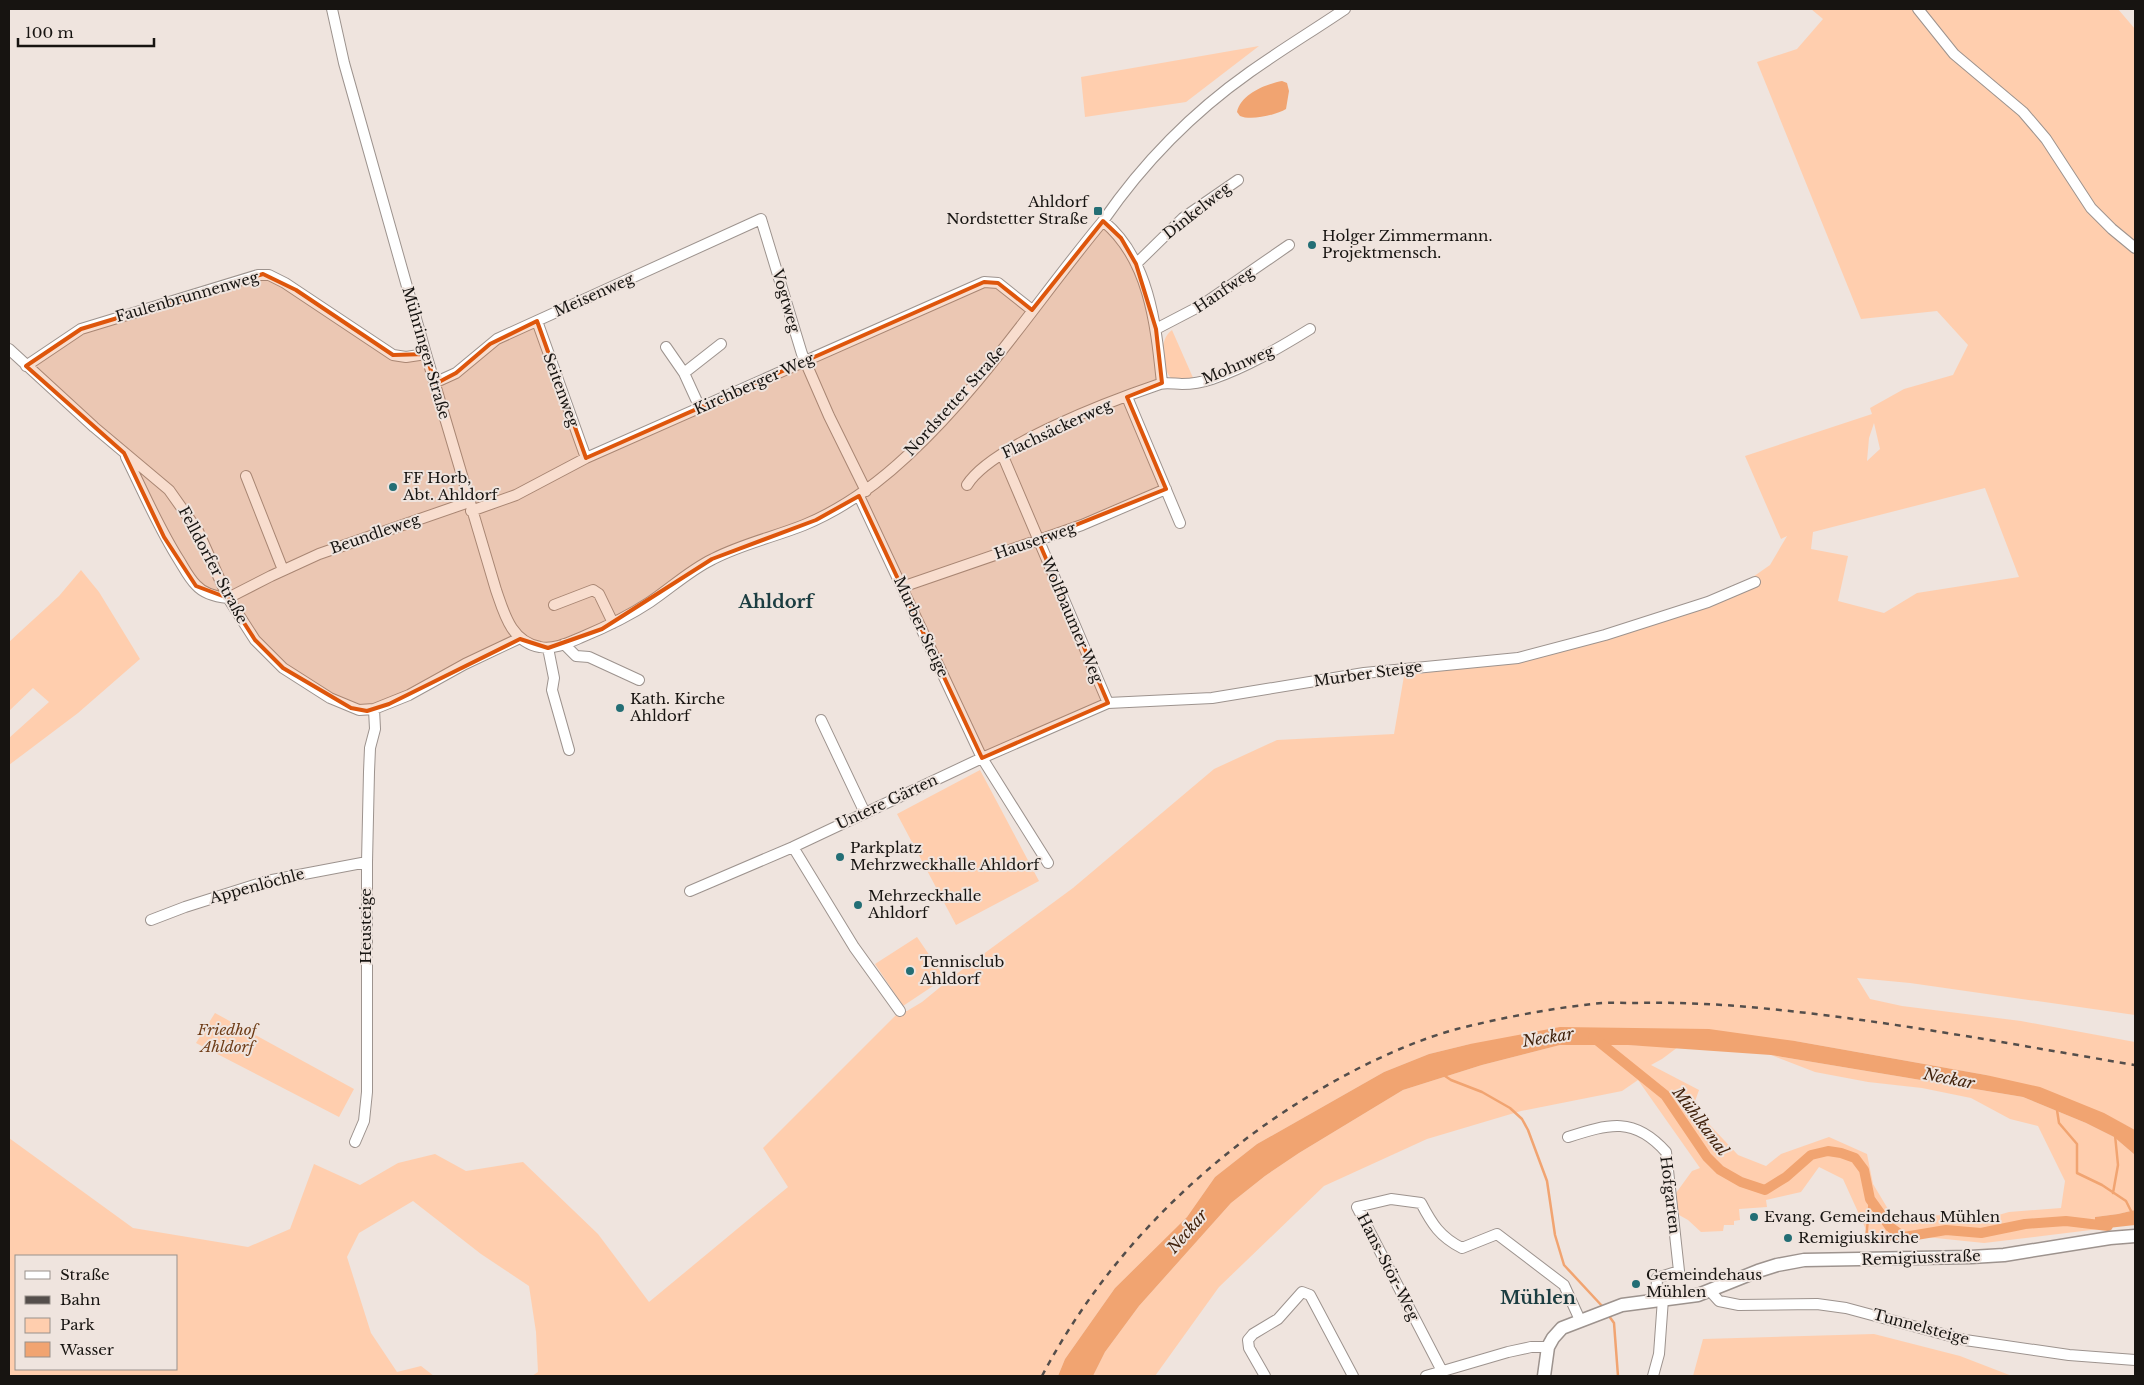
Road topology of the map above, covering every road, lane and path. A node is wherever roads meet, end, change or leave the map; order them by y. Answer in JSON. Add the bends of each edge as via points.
{"nodes":[{"id":1,"x":332,"y":9,"type":"edge"},
{"id":2,"x":1345,"y":9,"type":"edge"},
{"id":3,"x":1918,"y":9,"type":"edge"},
{"id":4,"x":1238,"y":180,"type":"dead end"},
{"id":5,"x":761,"y":219,"type":"joint"},
{"id":6,"x":1103,"y":221,"type":"junction"},
{"id":7,"x":1289,"y":245,"type":"dead end"},
{"id":8,"x":2135,"y":248,"type":"edge"},
{"id":9,"x":1136,"y":264,"type":"junction"},
{"id":10,"x":1032,"y":310,"type":"junction"},
{"id":11,"x":537,"y":322,"type":"junction"},
{"id":12,"x":1156,"y":329,"type":"junction"},
{"id":13,"x":1310,"y":329,"type":"dead end"},
{"id":14,"x":721,"y":344,"type":"dead end"},
{"id":15,"x":666,"y":348,"type":"dead end"},
{"id":16,"x":9,"y":350,"type":"edge"},
{"id":17,"x":426,"y":354,"type":"junction"},
{"id":18,"x":805,"y":362,"type":"junction"},
{"id":19,"x":26,"y":366,"type":"junction"},
{"id":20,"x":684,"y":374,"type":"junction"},
{"id":21,"x":434,"y":383,"type":"junction"},
{"id":22,"x":1162,"y":383,"type":"junction"},
{"id":23,"x":1127,"y":397,"type":"junction"},
{"id":24,"x":700,"y":408,"type":"junction"},
{"id":25,"x":124,"y":453,"type":"junction"},
{"id":26,"x":1002,"y":454,"type":"junction"},
{"id":27,"x":586,"y":458,"type":"junction"},
{"id":28,"x":246,"y":476,"type":"dead end"},
{"id":29,"x":967,"y":485,"type":"dead end"},
{"id":30,"x":1166,"y":489,"type":"junction"},
{"id":31,"x":862,"y":494,"type":"junction"},
{"id":32,"x":470,"y":506,"type":"junction"},
{"id":33,"x":1180,"y":523,"type":"dead end"},
{"id":34,"x":1038,"y":540,"type":"junction"},
{"id":35,"x":283,"y":570,"type":"junction"},
{"id":36,"x":1755,"y":582,"type":"dead end"},
{"id":37,"x":902,"y":587,"type":"junction"},
{"id":38,"x":228,"y":598,"type":"junction"},
{"id":39,"x":554,"y":605,"type":"dead end"},
{"id":40,"x":613,"y":623,"type":"junction"},
{"id":41,"x":520,"y":638,"type":"junction"},
{"id":42,"x":564,"y":644,"type":"junction"},
{"id":43,"x":548,"y":648,"type":"junction"},
{"id":44,"x":639,"y":680,"type":"dead end"},
{"id":45,"x":1108,"y":703,"type":"junction"},
{"id":46,"x":374,"y":709,"type":"junction"},
{"id":47,"x":820,"y":720,"type":"dead end"},
{"id":48,"x":569,"y":750,"type":"dead end"},
{"id":49,"x":982,"y":758,"type":"junction"},
{"id":50,"x":865,"y":812,"type":"junction"},
{"id":51,"x":793,"y":847,"type":"junction"},
{"id":52,"x":367,"y":862,"type":"junction"},
{"id":53,"x":1048,"y":863,"type":"dead end"},
{"id":54,"x":690,"y":891,"type":"dead end"},
{"id":55,"x":151,"y":920,"type":"dead end"},
{"id":56,"x":900,"y":1011,"type":"dead end"},
{"id":57,"x":1568,"y":1137,"type":"dead end"},
{"id":58,"x":355,"y":1142,"type":"dead end"},
{"id":59,"x":2135,"y":1236,"type":"edge"},
{"id":60,"x":1710,"y":1291,"type":"junction"},
{"id":61,"x":1660,"y":1300,"type":"junction"},
{"id":62,"x":1580,"y":1320,"type":"junction"},
{"id":63,"x":1548,"y":1347,"type":"junction"},
{"id":64,"x":2135,"y":1360,"type":"edge"},
{"id":65,"x":1442,"y":1371,"type":"junction"},
{"id":66,"x":1265,"y":1376,"type":"edge"},
{"id":67,"x":1353,"y":1376,"type":"edge"},
{"id":68,"x":1426,"y":1376,"type":"edge"},
{"id":69,"x":1544,"y":1376,"type":"edge"},
{"id":70,"x":1653,"y":1376,"type":"edge"}],
"edges":[{"from":1,"to":17,"type":"street","name":"Mühringer Straße","via":[[344,63]]},
{"from":2,"to":6,"type":"street","name":"Nordstetter Straße","via":[[1248,73],[1206,106],[1135,178]]},
{"from":3,"to":8,"type":"street","via":[[1954,54],[2023,112],[2046,139],[2091,208]]},
{"from":4,"to":9,"type":"street","name":"Dinkelweg","via":[[1183,218]]},
{"from":5,"to":11,"type":"street","name":"Meisenweg"},
{"from":5,"to":18,"type":"street","name":"Vogtweg"},
{"from":6,"to":9,"type":"street","via":[[1121,238]]},
{"from":6,"to":10,"type":"street","name":"Nordstetter Straße"},
{"from":7,"to":12,"type":"street","name":"Hanfweg","via":[[1202,305]]},
{"from":9,"to":12,"type":"street"},
{"from":10,"to":18,"type":"street","name":"Kirchberger Weg","via":[[998,283],[984,282]]},
{"from":10,"to":31,"type":"street","name":"Nordstetter Straße","via":[[942,421]]},
{"from":11,"to":21,"type":"street","name":"Meisenweg","via":[[497,339],[456,373]]},
{"from":11,"to":27,"type":"street","name":"Seitenweg"},
{"from":12,"to":22,"type":"street"},
{"from":13,"to":22,"type":"street","name":"Mohnweg","via":[[1264,357],[1221,376],[1192,384]]},
{"from":14,"to":20,"type":"street"},
{"from":15,"to":20,"type":"street"},
{"from":16,"to":19,"type":"street","name":"Felldorfer Straße"},
{"from":17,"to":19,"type":"street","name":"Faulenbrunnenweg","via":[[393,355],[285,283],[269,275],[258,275],[81,329]]},
{"from":17,"to":21,"type":"street","name":"Mühringer Straße"},
{"from":18,"to":24,"type":"street","name":"Kirchberger Weg"},
{"from":18,"to":31,"type":"street","name":"Vogtweg"},
{"from":19,"to":25,"type":"street","name":"Felldorfer Straße"},
{"from":20,"to":24,"type":"street"},
{"from":21,"to":32,"type":"street","name":"Mühringer Straße"},
{"from":22,"to":23,"type":"street","name":"Flachsäckerweg"},
{"from":23,"to":26,"type":"street","name":"Flachsäckerweg","via":[[1064,422]]},
{"from":23,"to":30,"type":"street"},
{"from":24,"to":27,"type":"street","name":"Kirchberger Weg"},
{"from":25,"to":38,"type":"street","name":"Felldorfer Straße","via":[[181,504],[198,531]]},
{"from":25,"to":38,"type":"street","via":[[164,537],[196,586],[206,593]]},
{"from":26,"to":29,"type":"street","name":"Flachsäckerweg","via":[[974,474]]},
{"from":26,"to":34,"type":"street","name":"Wolfbaumer Weg"},
{"from":27,"to":32,"type":"street","name":"Kirchberger Weg","via":[[511,497]]},
{"from":28,"to":35,"type":"street"},
{"from":30,"to":33,"type":"street"},
{"from":30,"to":34,"type":"street","name":"Hauserweg"},
{"from":31,"to":37,"type":"street","name":"Murber Steige"},
{"from":31,"to":40,"type":"street","name":"Nordstetter Straße","via":[[816,520],[712,559]]},
{"from":32,"to":35,"type":"street","name":"Beundleweg","via":[[319,554]]},
{"from":32,"to":41,"type":"street","name":"Mühringer Straße","via":[[506,616]]},
{"from":34,"to":37,"type":"street","name":"Hauserweg"},
{"from":34,"to":45,"type":"street","name":"Wolfbaumer Weg"},
{"from":35,"to":38,"type":"street","name":"Beundleweg"},
{"from":36,"to":45,"type":"street","name":"Murber Steige","via":[[1708,602],[1621,630],[1518,658],[1364,673],[1212,698]]},
{"from":37,"to":49,"type":"street","name":"Murber Steige"},
{"from":38,"to":46,"type":"street","name":"Felldorfer Straße","via":[[255,640],[283,668],[351,708]]},
{"from":39,"to":40,"type":"street","via":[[593,590],[599,594]]},
{"from":40,"to":42,"type":"street","name":"Nordstetter Straße"},
{"from":41,"to":43,"type":"street"},
{"from":41,"to":46,"type":"street","name":"Felldorfer Straße","via":[[409,695]]},
{"from":42,"to":43,"type":"street","name":"Nordstetter Straße"},
{"from":42,"to":44,"type":"street","via":[[576,656],[589,657]]},
{"from":43,"to":48,"type":"street","via":[[554,678],[552,690]]},
{"from":45,"to":49,"type":"street","name":"Murber Steige"},
{"from":46,"to":52,"type":"street","name":"Heusteige"},
{"from":47,"to":50,"type":"street"},
{"from":49,"to":50,"type":"street","name":"Untere Gärten"},
{"from":49,"to":53,"type":"street","name":"Murber Steige"},
{"from":50,"to":51,"type":"street","name":"Untere Gärten"},
{"from":51,"to":54,"type":"street","name":"Untere Gärten"},
{"from":51,"to":56,"type":"street","via":[[854,946]]},
{"from":52,"to":55,"type":"street","name":"Appenlöchle","via":[[266,881]]},
{"from":52,"to":58,"type":"street","name":"Heusteige","via":[[367,1092],[364,1121]]},
{"from":57,"to":61,"type":"street","name":"Hofgarten","via":[[1602,1126],[1626,1126],[1649,1137],[1666,1152],[1679,1271],[1657,1278]]},
{"from":59,"to":60,"type":"main road","name":"Remigiusstraße","via":[[2004,1255],[1804,1260],[1758,1270]]},
{"from":60,"to":61,"type":"main road","name":"Remigiusstraße"},
{"from":60,"to":64,"type":"street","name":"Tunnelsteige","via":[[1719,1301],[1846,1308],[1965,1340],[2069,1355]]},
{"from":61,"to":62,"type":"main road","name":"Remigiusstraße","via":[[1618,1306]]},
{"from":61,"to":70,"type":"street","via":[[1659,1354]]},
{"from":62,"to":63,"type":"main road","name":"Remigiusstraße","via":[[1562,1328]]},
{"from":62,"to":65,"type":"street","name":"Hans-Stör-Weg","via":[[1564,1285],[1497,1234],[1462,1248],[1446,1240],[1420,1203],[1391,1199],[1357,1207]]},
{"from":63,"to":65,"type":"street","via":[[1508,1352]]},
{"from":63,"to":69,"type":"main road"},
{"from":65,"to":68,"type":"street"},
{"from":66,"to":67,"type":"street","via":[[1249,1348],[1248,1340],[1278,1319],[1302,1292],[1310,1295]]}]}
